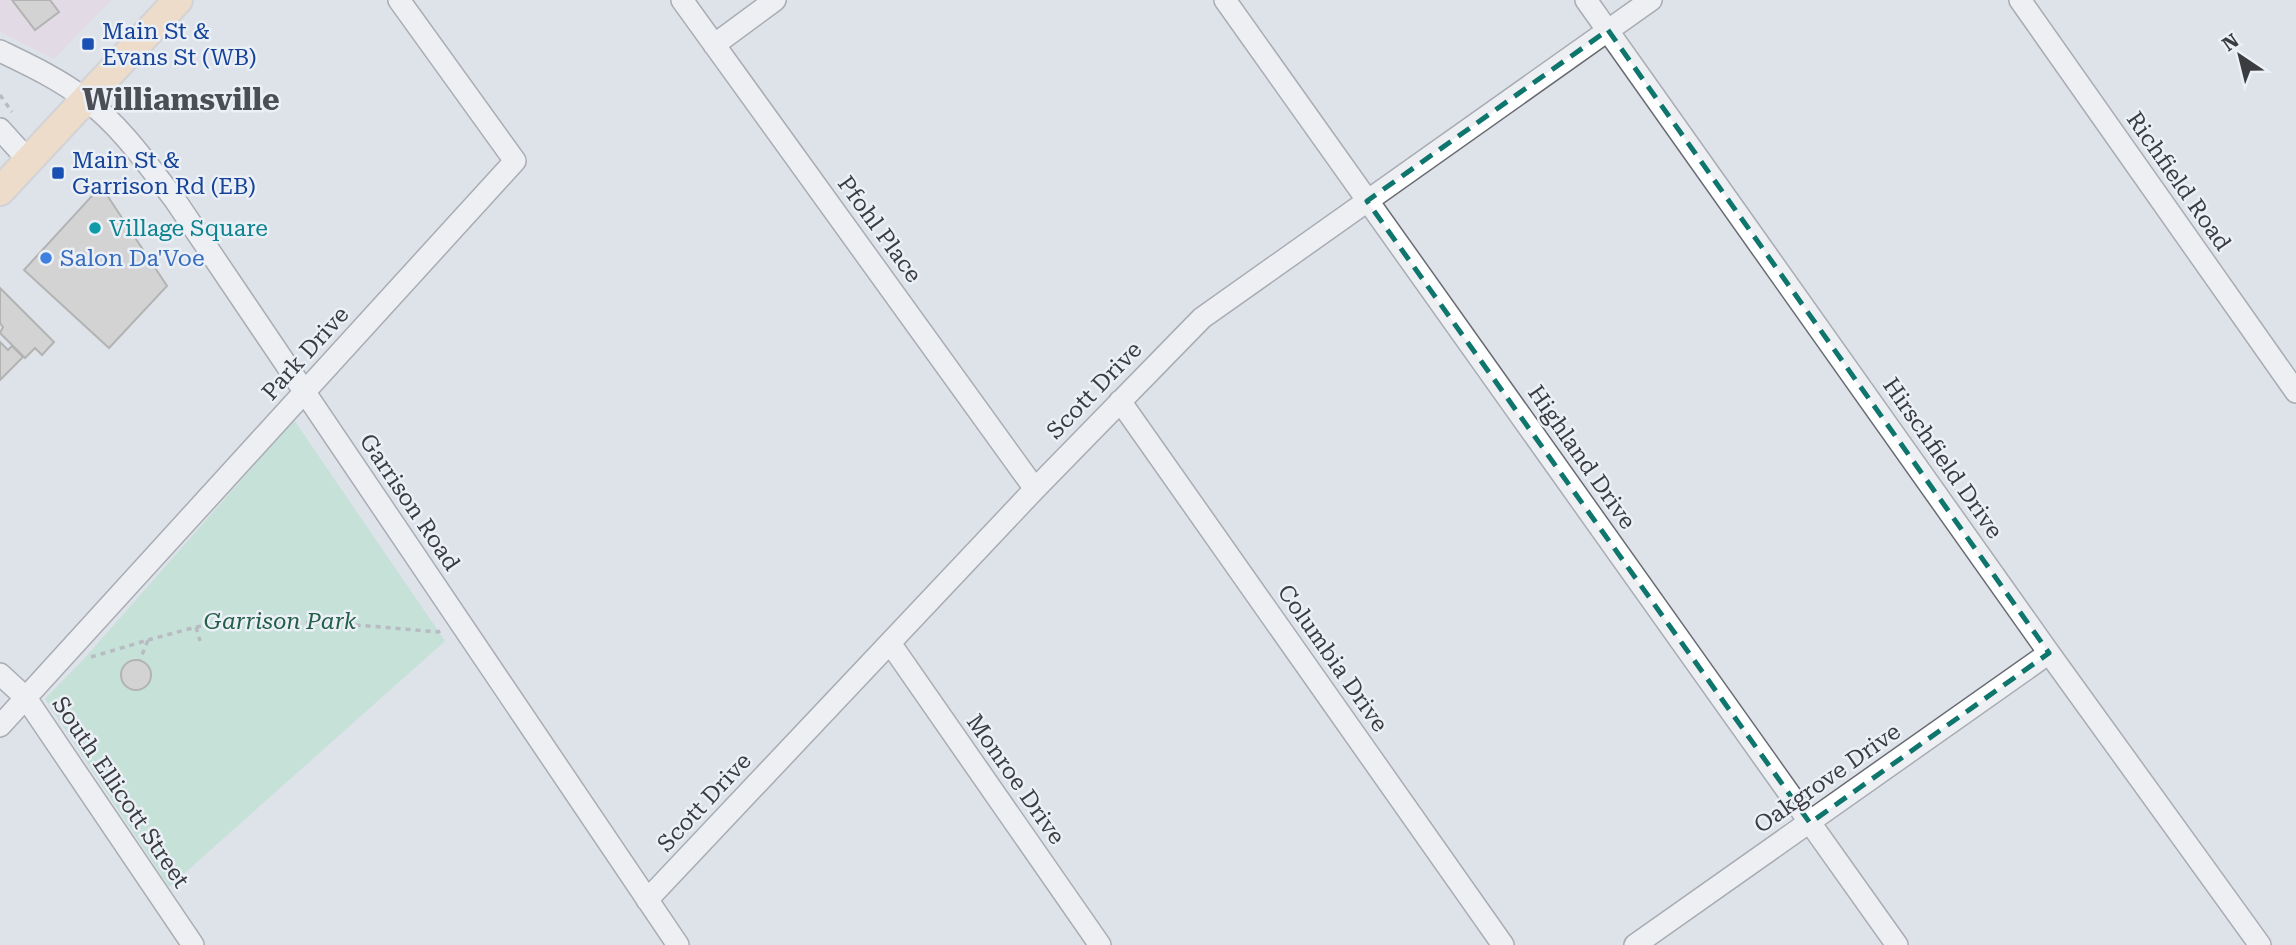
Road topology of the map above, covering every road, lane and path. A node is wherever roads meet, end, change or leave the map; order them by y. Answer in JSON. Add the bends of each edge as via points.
{"nodes":[{"id":1,"x":178,"y":0,"type":"edge"},
{"id":2,"x":399,"y":0,"type":"edge"},
{"id":3,"x":682,"y":0,"type":"edge"},
{"id":4,"x":775,"y":0,"type":"edge"},
{"id":5,"x":1225,"y":0,"type":"edge"},
{"id":6,"x":1586,"y":0,"type":"edge"},
{"id":7,"x":1651,"y":0,"type":"edge"},
{"id":8,"x":2020,"y":0,"type":"edge"},
{"id":9,"x":1608,"y":30,"type":"junction"},
{"id":10,"x":714,"y":45,"type":"junction"},
{"id":11,"x":0,"y":51,"type":"edge"},
{"id":12,"x":0,"y":95,"type":"edge"},
{"id":13,"x":85,"y":99,"type":"junction"},
{"id":14,"x":6,"y":121,"type":"edge"},
{"id":15,"x":28,"y":160,"type":"junction"},
{"id":16,"x":0,"y":191,"type":"edge"},
{"id":17,"x":1367,"y":201,"type":"junction"},
{"id":18,"x":304,"y":391,"type":"junction"},
{"id":19,"x":2296,"y":392,"type":"edge"},
{"id":20,"x":1120,"y":401,"type":"junction"},
{"id":21,"x":1035,"y":489,"type":"junction"},
{"id":22,"x":458,"y":619,"type":"junction"},
{"id":23,"x":196,"y":627,"type":"junction"},
{"id":24,"x":148,"y":640,"type":"junction"},
{"id":25,"x":200,"y":641,"type":"dead end"},
{"id":26,"x":890,"y":643,"type":"junction"},
{"id":27,"x":71,"y":650,"type":"junction"},
{"id":28,"x":2049,"y":653,"type":"junction"},
{"id":29,"x":140,"y":660,"type":"dead end"},
{"id":30,"x":0,"y":674,"type":"edge"},
{"id":31,"x":26,"y":698,"type":"junction"},
{"id":32,"x":0,"y":726,"type":"edge"},
{"id":33,"x":1810,"y":823,"type":"junction"},
{"id":34,"x":647,"y":900,"type":"junction"},
{"id":35,"x":193,"y":945,"type":"edge"},
{"id":36,"x":678,"y":945,"type":"edge"},
{"id":37,"x":1100,"y":945,"type":"edge"},
{"id":38,"x":1503,"y":945,"type":"edge"},
{"id":39,"x":1635,"y":945,"type":"edge"},
{"id":40,"x":1897,"y":945,"type":"edge"},
{"id":41,"x":2260,"y":945,"type":"edge"}],
"edges":[{"from":1,"to":13,"type":"main road"},
{"from":2,"to":18,"type":"street","name":"Park Drive","via":[[515,161]]},
{"from":3,"to":10,"type":"street","name":"Pfohl Place"},
{"from":4,"to":10,"type":"street"},
{"from":5,"to":17,"type":"street","name":"Highland Drive"},
{"from":6,"to":9,"type":"street","name":"Hirschfield Drive"},
{"from":7,"to":9,"type":"street","name":"Scott Drive"},
{"from":8,"to":19,"type":"street","name":"Richfield Road"},
{"from":9,"to":17,"type":"street","name":"Scott Drive"},
{"from":9,"to":28,"type":"street","name":"Hirschfield Drive"},
{"from":10,"to":21,"type":"street","name":"Pfohl Place"},
{"from":11,"to":13,"type":"street","name":"Garrison Road"},
{"from":12,"to":14,"type":"path"},
{"from":13,"to":15,"type":"main road"},
{"from":13,"to":18,"type":"street","name":"Garrison Road","via":[[111,122],[175,200]]},
{"from":14,"to":15,"type":"street"},
{"from":15,"to":16,"type":"main road"},
{"from":17,"to":20,"type":"street","name":"Scott Drive","via":[[1202,318]]},
{"from":17,"to":33,"type":"street","name":"Highland Drive"},
{"from":18,"to":22,"type":"street","name":"Garrison Road"},
{"from":18,"to":27,"type":"street","name":"Park Drive"},
{"from":20,"to":21,"type":"street","name":"Scott Drive"},
{"from":20,"to":38,"type":"street","name":"Columbia Drive"},
{"from":21,"to":26,"type":"street","name":"Scott Drive"},
{"from":22,"to":23,"type":"path","via":[[438,632],[334,623],[234,622]]},
{"from":22,"to":34,"type":"street","name":"Garrison Road"},
{"from":23,"to":24,"type":"path"},
{"from":23,"to":25,"type":"path"},
{"from":24,"to":27,"type":"path","via":[[84,659]]},
{"from":24,"to":29,"type":"path"},
{"from":26,"to":34,"type":"street","name":"Scott Drive"},
{"from":26,"to":37,"type":"street","name":"Monroe Drive"},
{"from":27,"to":31,"type":"street","name":"Park Drive"},
{"from":28,"to":33,"type":"street","name":"Oakgrove Drive"},
{"from":28,"to":41,"type":"street","name":"Hirschfield Drive"},
{"from":30,"to":31,"type":"street","name":"South Ellicott Street"},
{"from":31,"to":32,"type":"street","name":"Park Drive"},
{"from":31,"to":35,"type":"street","name":"South Ellicott Street"},
{"from":33,"to":39,"type":"street","name":"Oakgrove Drive"},
{"from":33,"to":40,"type":"street","name":"Highland Drive"},
{"from":34,"to":36,"type":"street","name":"Garrison Road"}]}
